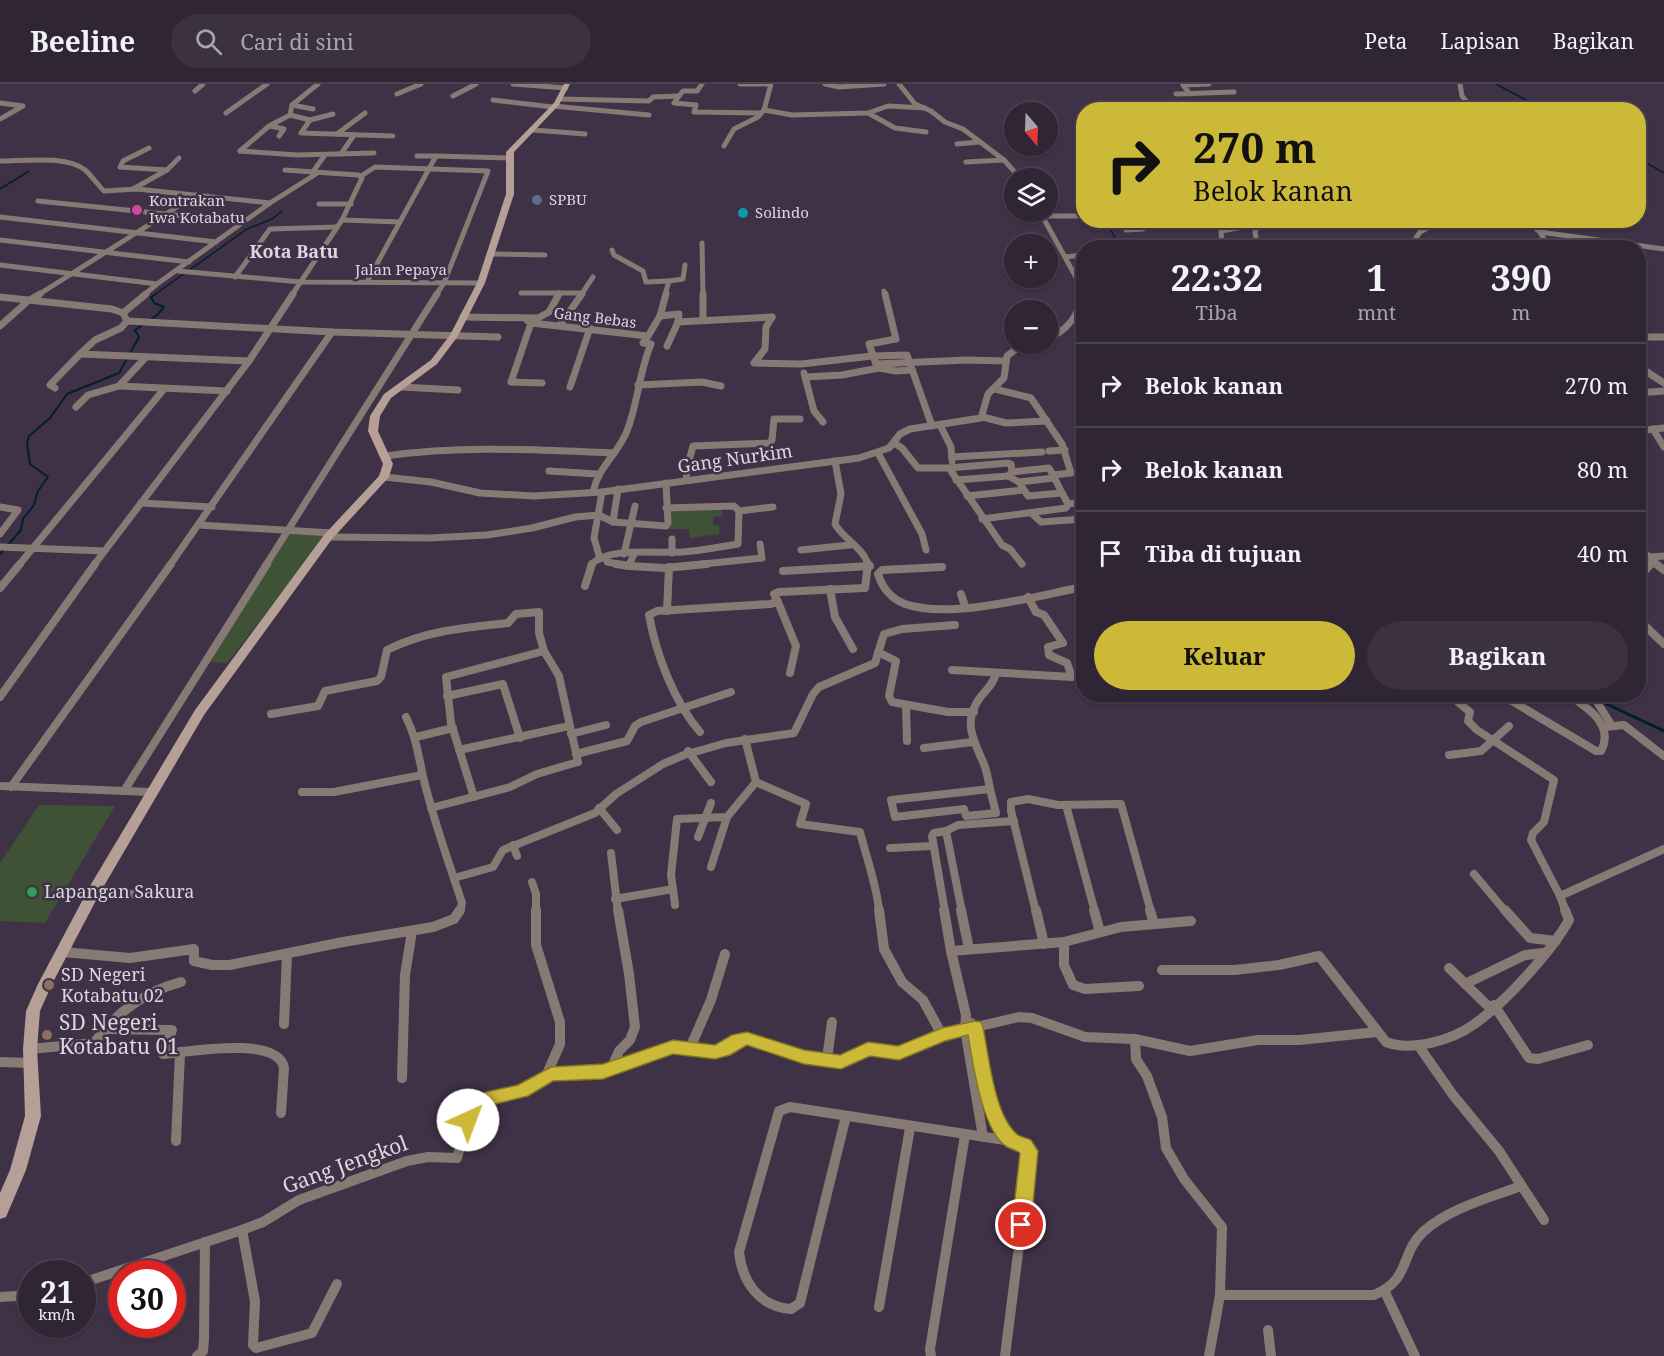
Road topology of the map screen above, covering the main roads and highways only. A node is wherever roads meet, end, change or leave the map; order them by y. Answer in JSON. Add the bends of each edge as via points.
{"nodes":[{"id":1,"x":566,"y":85,"type":"edge"},
{"id":2,"x":0,"y":1212,"type":"edge"}],
"edges":[{"from":1,"to":2,"type":"main road","via":[[555,104],[514,146],[508,158],[510,194],[481,284],[454,336],[434,362],[387,396],[377,411],[373,425],[386,456],[388,467],[384,477],[330,535],[199,713],[45,984],[33,1011],[33,1116],[18,1170]]}]}
